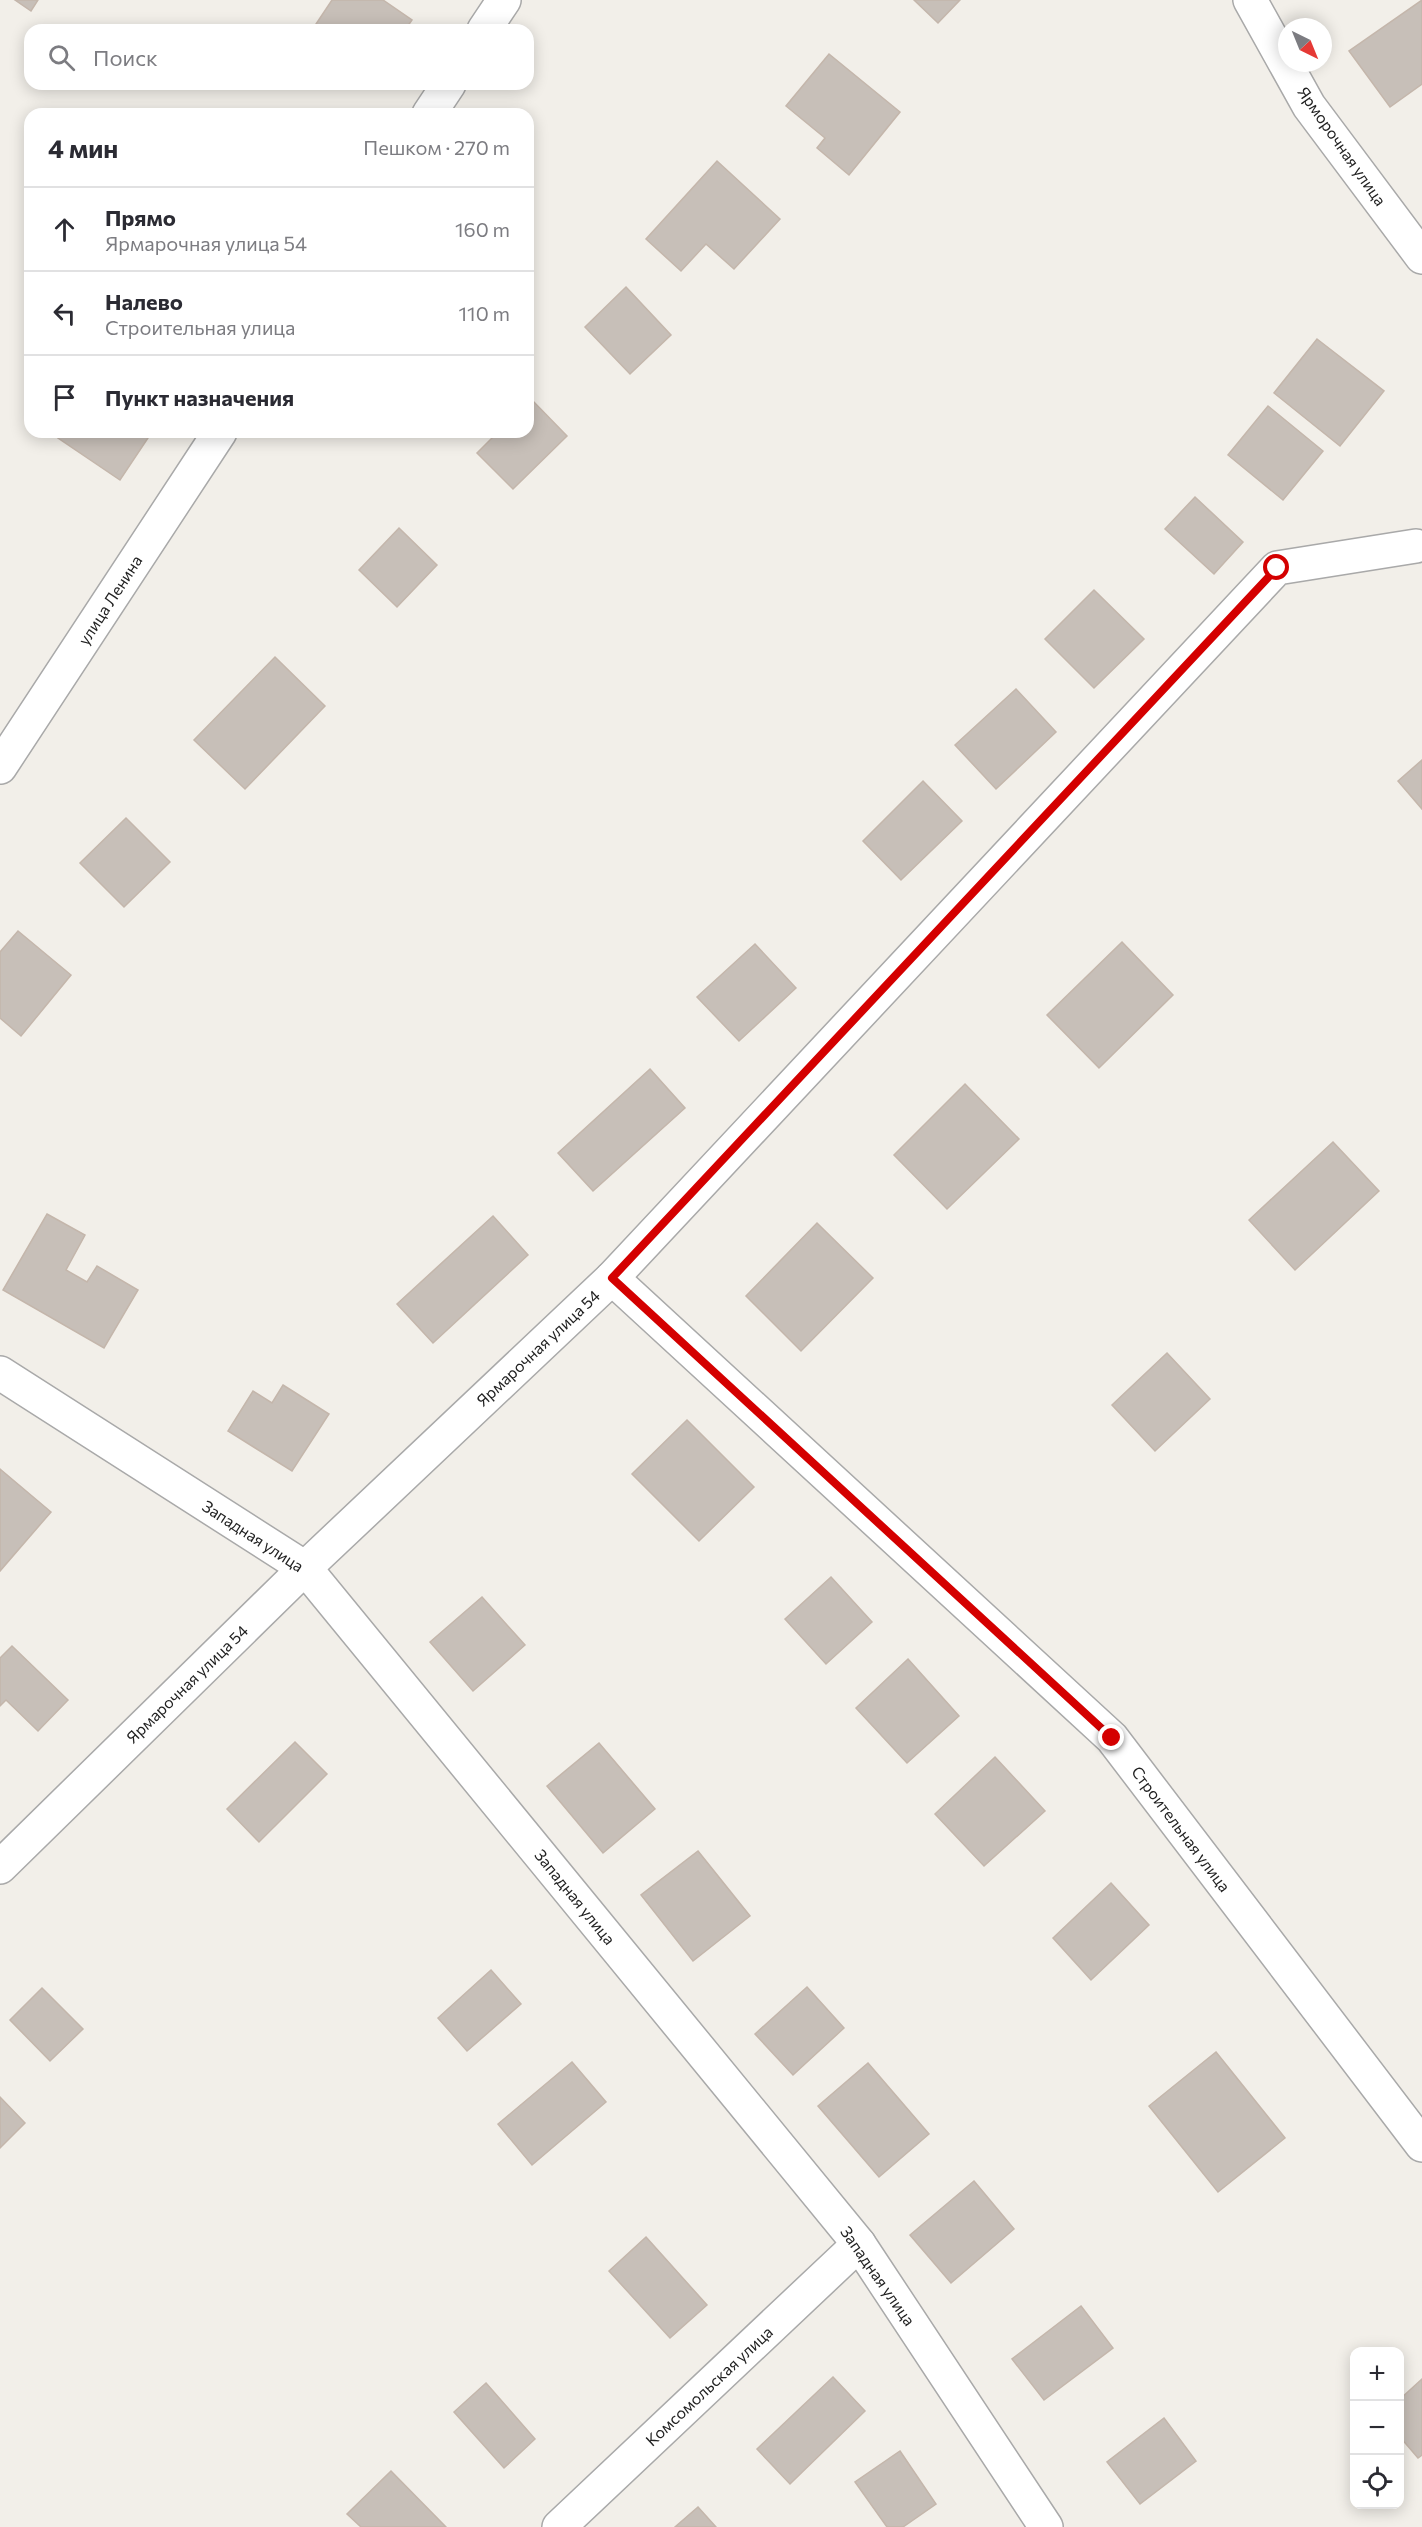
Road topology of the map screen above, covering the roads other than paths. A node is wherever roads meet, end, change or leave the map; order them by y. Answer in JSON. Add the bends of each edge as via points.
{"nodes":[{"id":1,"x":504,"y":0,"type":"edge"},
{"id":2,"x":1250,"y":0,"type":"edge"},
{"id":3,"x":488,"y":24,"type":"edge"},
{"id":4,"x":445,"y":90,"type":"edge"},
{"id":5,"x":433,"y":108,"type":"edge"},
{"id":6,"x":1422,"y":257,"type":"edge"},
{"id":7,"x":216,"y":438,"type":"edge"},
{"id":8,"x":1420,"y":547,"type":"edge"},
{"id":9,"x":0,"y":767,"type":"edge"},
{"id":10,"x":612,"y":1278,"type":"junction"},
{"id":11,"x":0,"y":1373,"type":"edge"},
{"id":12,"x":305,"y":1568,"type":"junction"},
{"id":13,"x":0,"y":1867,"type":"edge"},
{"id":14,"x":1422,"y":2145,"type":"edge"},
{"id":15,"x":859,"y":2244,"type":"junction"},
{"id":16,"x":559,"y":2527,"type":"edge"},
{"id":17,"x":1046,"y":2527,"type":"edge"}],
"edges":[{"from":1,"to":3,"type":"street"},
{"from":2,"to":6,"type":"street","name":"Ярморочная улица","via":[[1309,105]]},
{"from":4,"to":5,"type":"street"},
{"from":7,"to":9,"type":"street","name":"улица Ленина"},
{"from":8,"to":10,"type":"street","name":"Ярмарочная улица 54","via":[[1277,568]]},
{"from":10,"to":12,"type":"street","name":"Ярмарочная улица 54"},
{"from":10,"to":14,"type":"street","name":"Строительная улица","via":[[1112,1738]]},
{"from":11,"to":12,"type":"street","name":"Западная улица"},
{"from":12,"to":13,"type":"street","name":"Ярмарочная улица 54"},
{"from":12,"to":15,"type":"street","name":"Западная улица"},
{"from":15,"to":16,"type":"street","name":"Комсомольская улица"},
{"from":15,"to":17,"type":"street","name":"Западная улица"}]}
